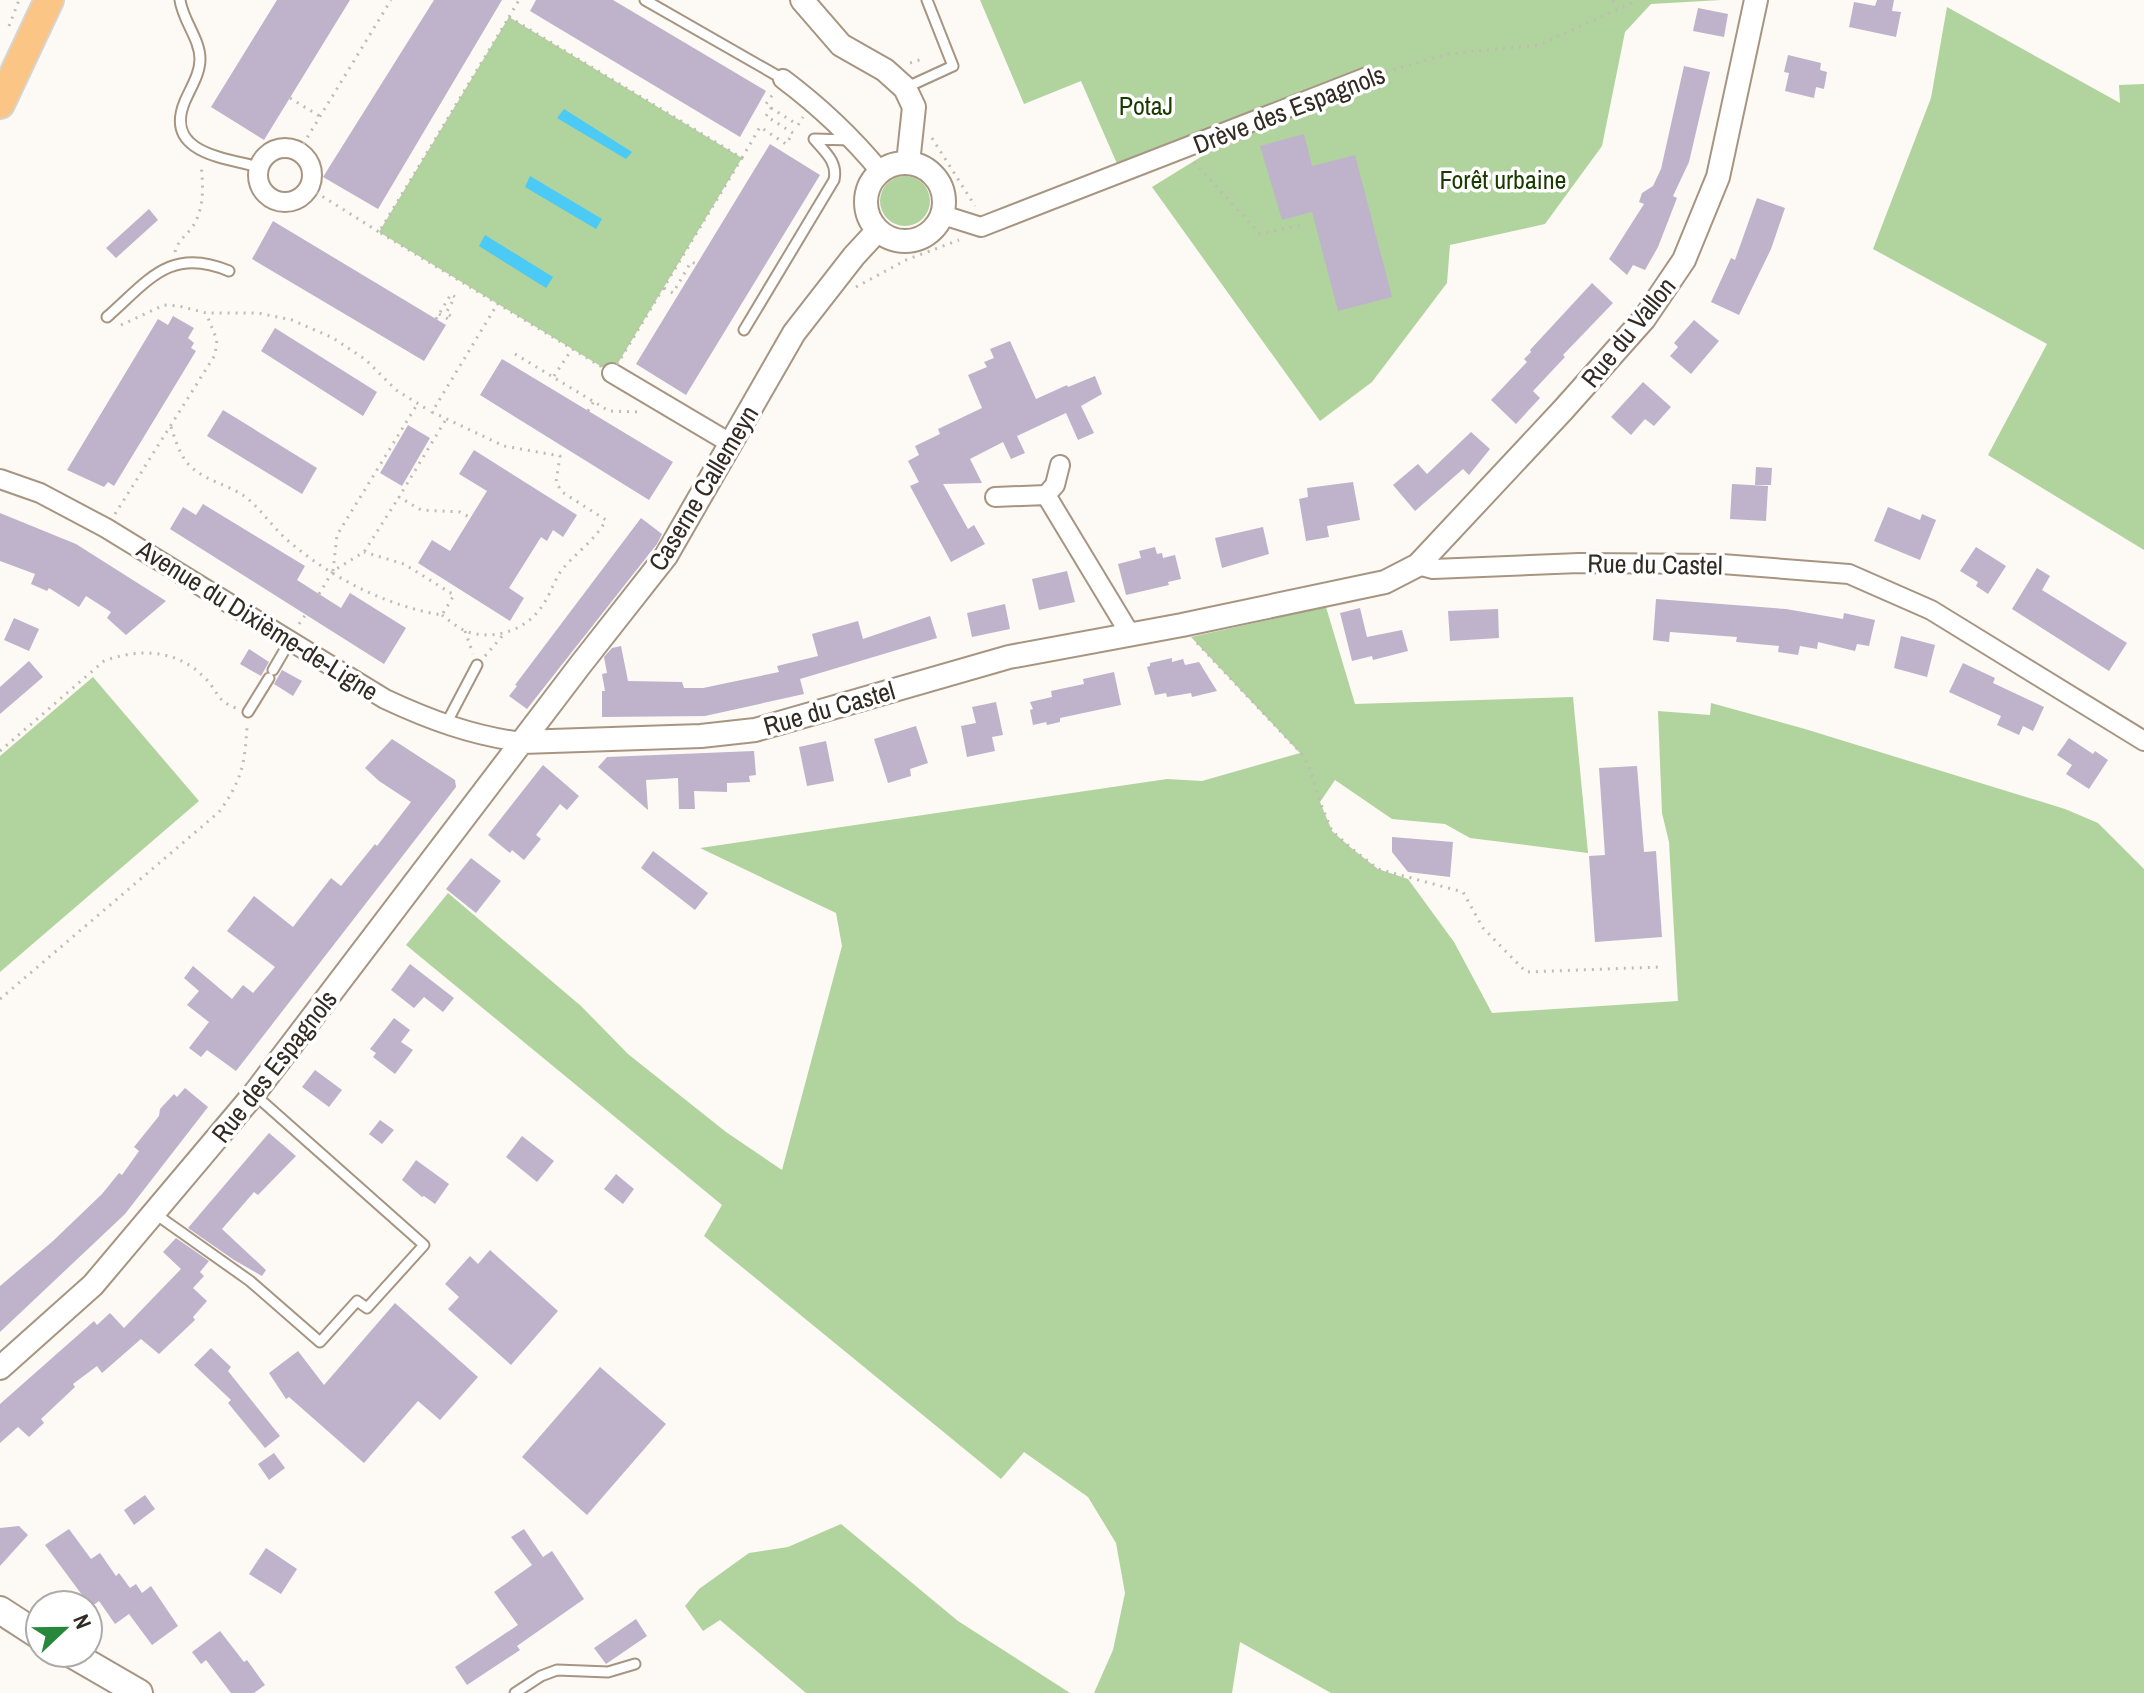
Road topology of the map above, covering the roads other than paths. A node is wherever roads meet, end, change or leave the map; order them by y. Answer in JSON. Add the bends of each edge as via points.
{"nodes":[{"id":1,"x":29,"y":0,"type":"edge"},
{"id":2,"x":49,"y":0,"type":"edge"},
{"id":3,"x":180,"y":0,"type":"edge"},
{"id":4,"x":645,"y":0,"type":"edge"},
{"id":5,"x":802,"y":0,"type":"edge"},
{"id":6,"x":927,"y":0,"type":"edge"},
{"id":7,"x":1756,"y":0,"type":"edge"},
{"id":8,"x":1367,"y":77,"type":"road end"},
{"id":9,"x":783,"y":79,"type":"joint"},
{"id":10,"x":0,"y":80,"type":"edge"},
{"id":11,"x":905,"y":88,"type":"junction"},
{"id":12,"x":0,"y":104,"type":"edge"},
{"id":13,"x":855,"y":140,"type":"junction"},
{"id":14,"x":908,"y":163,"type":"junction"},
{"id":15,"x":259,"y":167,"type":"junction"},
{"id":16,"x":880,"y":171,"type":"junction"},
{"id":17,"x":943,"y":215,"type":"junction"},
{"id":18,"x":878,"y":230,"type":"junction"},
{"id":19,"x":229,"y":271,"type":"dead end"},
{"id":20,"x":107,"y":317,"type":"dead end"},
{"id":21,"x":744,"y":330,"type":"dead end"},
{"id":22,"x":612,"y":373,"type":"road end"},
{"id":23,"x":730,"y":443,"type":"junction"},
{"id":24,"x":1060,"y":465,"type":"dead end"},
{"id":25,"x":0,"y":479,"type":"edge"},
{"id":26,"x":1046,"y":495,"type":"junction"},
{"id":27,"x":995,"y":497,"type":"dead end"},
{"id":28,"x":1418,"y":565,"type":"junction"},
{"id":29,"x":1130,"y":634,"type":"junction"},
{"id":30,"x":291,"y":639,"type":"junction"},
{"id":31,"x":477,"y":665,"type":"road end"},
{"id":32,"x":248,"y":712,"type":"road end"},
{"id":33,"x":446,"y":724,"type":"junction"},
{"id":34,"x":2144,"y":741,"type":"edge"},
{"id":35,"x":522,"y":742,"type":"junction"},
{"id":36,"x":254,"y":1094,"type":"junction"},
{"id":37,"x":154,"y":1213,"type":"junction"},
{"id":38,"x":0,"y":1368,"type":"edge"},
{"id":39,"x":0,"y":1610,"type":"edge"},
{"id":40,"x":24,"y":1626,"type":"edge"},
{"id":41,"x":635,"y":1664,"type":"dead end"},
{"id":42,"x":98,"y":1669,"type":"edge"},
{"id":43,"x":139,"y":1693,"type":"edge"},
{"id":44,"x":515,"y":1693,"type":"edge"}],
"edges":[{"from":1,"to":10,"type":"main road"},
{"from":2,"to":12,"type":"main road"},
{"from":3,"to":15,"type":"lane","via":[[200,58],[180,117],[183,131],[200,152]]},
{"from":4,"to":9,"type":"lane"},
{"from":5,"to":11,"type":"street","via":[[841,45]]},
{"from":6,"to":11,"type":"lane","via":[[953,66]]},
{"from":7,"to":28,"type":"street","name":"Rue du Vallon","via":[[1718,177],[1684,260],[1644,319]]},
{"from":8,"to":17,"type":"street","name":"Drève des Espagnols","via":[[981,227]]},
{"from":9,"to":13,"type":"street"},
{"from":11,"to":14,"type":"street","via":[[914,107]]},
{"from":13,"to":16,"type":"street"},
{"from":13,"to":21,"type":"lane","via":[[814,139],[833,162],[834,180]]},
{"from":14,"to":16,"type":"street","via":[[893,163]]},
{"from":14,"to":17,"type":"street","via":[[934,175],[942,187]]},
{"from":15,"to":15,"type":"street","via":[[268,153],[292,148],[310,164],[309,188],[296,199],[279,201],[260,184]]},
{"from":16,"to":18,"type":"street","via":[[867,194],[870,219]]},
{"from":17,"to":18,"type":"street","via":[[935,229],[907,242]]},
{"from":18,"to":23,"type":"street","name":"Caserne Callemeyn","via":[[794,333]]},
{"from":19,"to":20,"type":"lane","via":[[190,261],[171,265]]},
{"from":22,"to":23,"type":"street"},
{"from":23,"to":35,"type":"street","name":"Caserne Callemeyn","via":[[666,556]]},
{"from":24,"to":26,"type":"street"},
{"from":25,"to":30,"type":"street","name":"Avenue du Dixième-de-Ligne","via":[[40,493],[106,528]]},
{"from":26,"to":27,"type":"street"},
{"from":26,"to":29,"type":"street"},
{"from":28,"to":29,"type":"street","name":"Rue du Castel","via":[[1385,582]]},
{"from":28,"to":34,"type":"street","name":"Rue du Castel","via":[[1433,569],[1722,564],[1849,574],[1931,610]]},
{"from":29,"to":35,"type":"street","name":"Rue du Castel","via":[[1009,657],[755,730]]},
{"from":30,"to":32,"type":"lane"},
{"from":30,"to":33,"type":"street","name":"Avenue du Dixième-de-Ligne","via":[[385,699]]},
{"from":31,"to":33,"type":"lane"},
{"from":33,"to":35,"type":"street","name":"Avenue du Dixième-de-Ligne","via":[[483,737]]},
{"from":35,"to":36,"type":"street","name":"Rue des Espagnols"},
{"from":36,"to":37,"type":"street","name":"Rue des Espagnols"},
{"from":36,"to":37,"type":"lane","via":[[424,1245],[367,1308],[357,1301],[320,1342],[250,1281]]},
{"from":37,"to":38,"type":"street","name":"Rue des Espagnols","via":[[93,1285]]},
{"from":39,"to":40,"type":"main road"},
{"from":41,"to":44,"type":"lane","via":[[608,1672],[557,1670]]},
{"from":42,"to":43,"type":"main road"}]}
